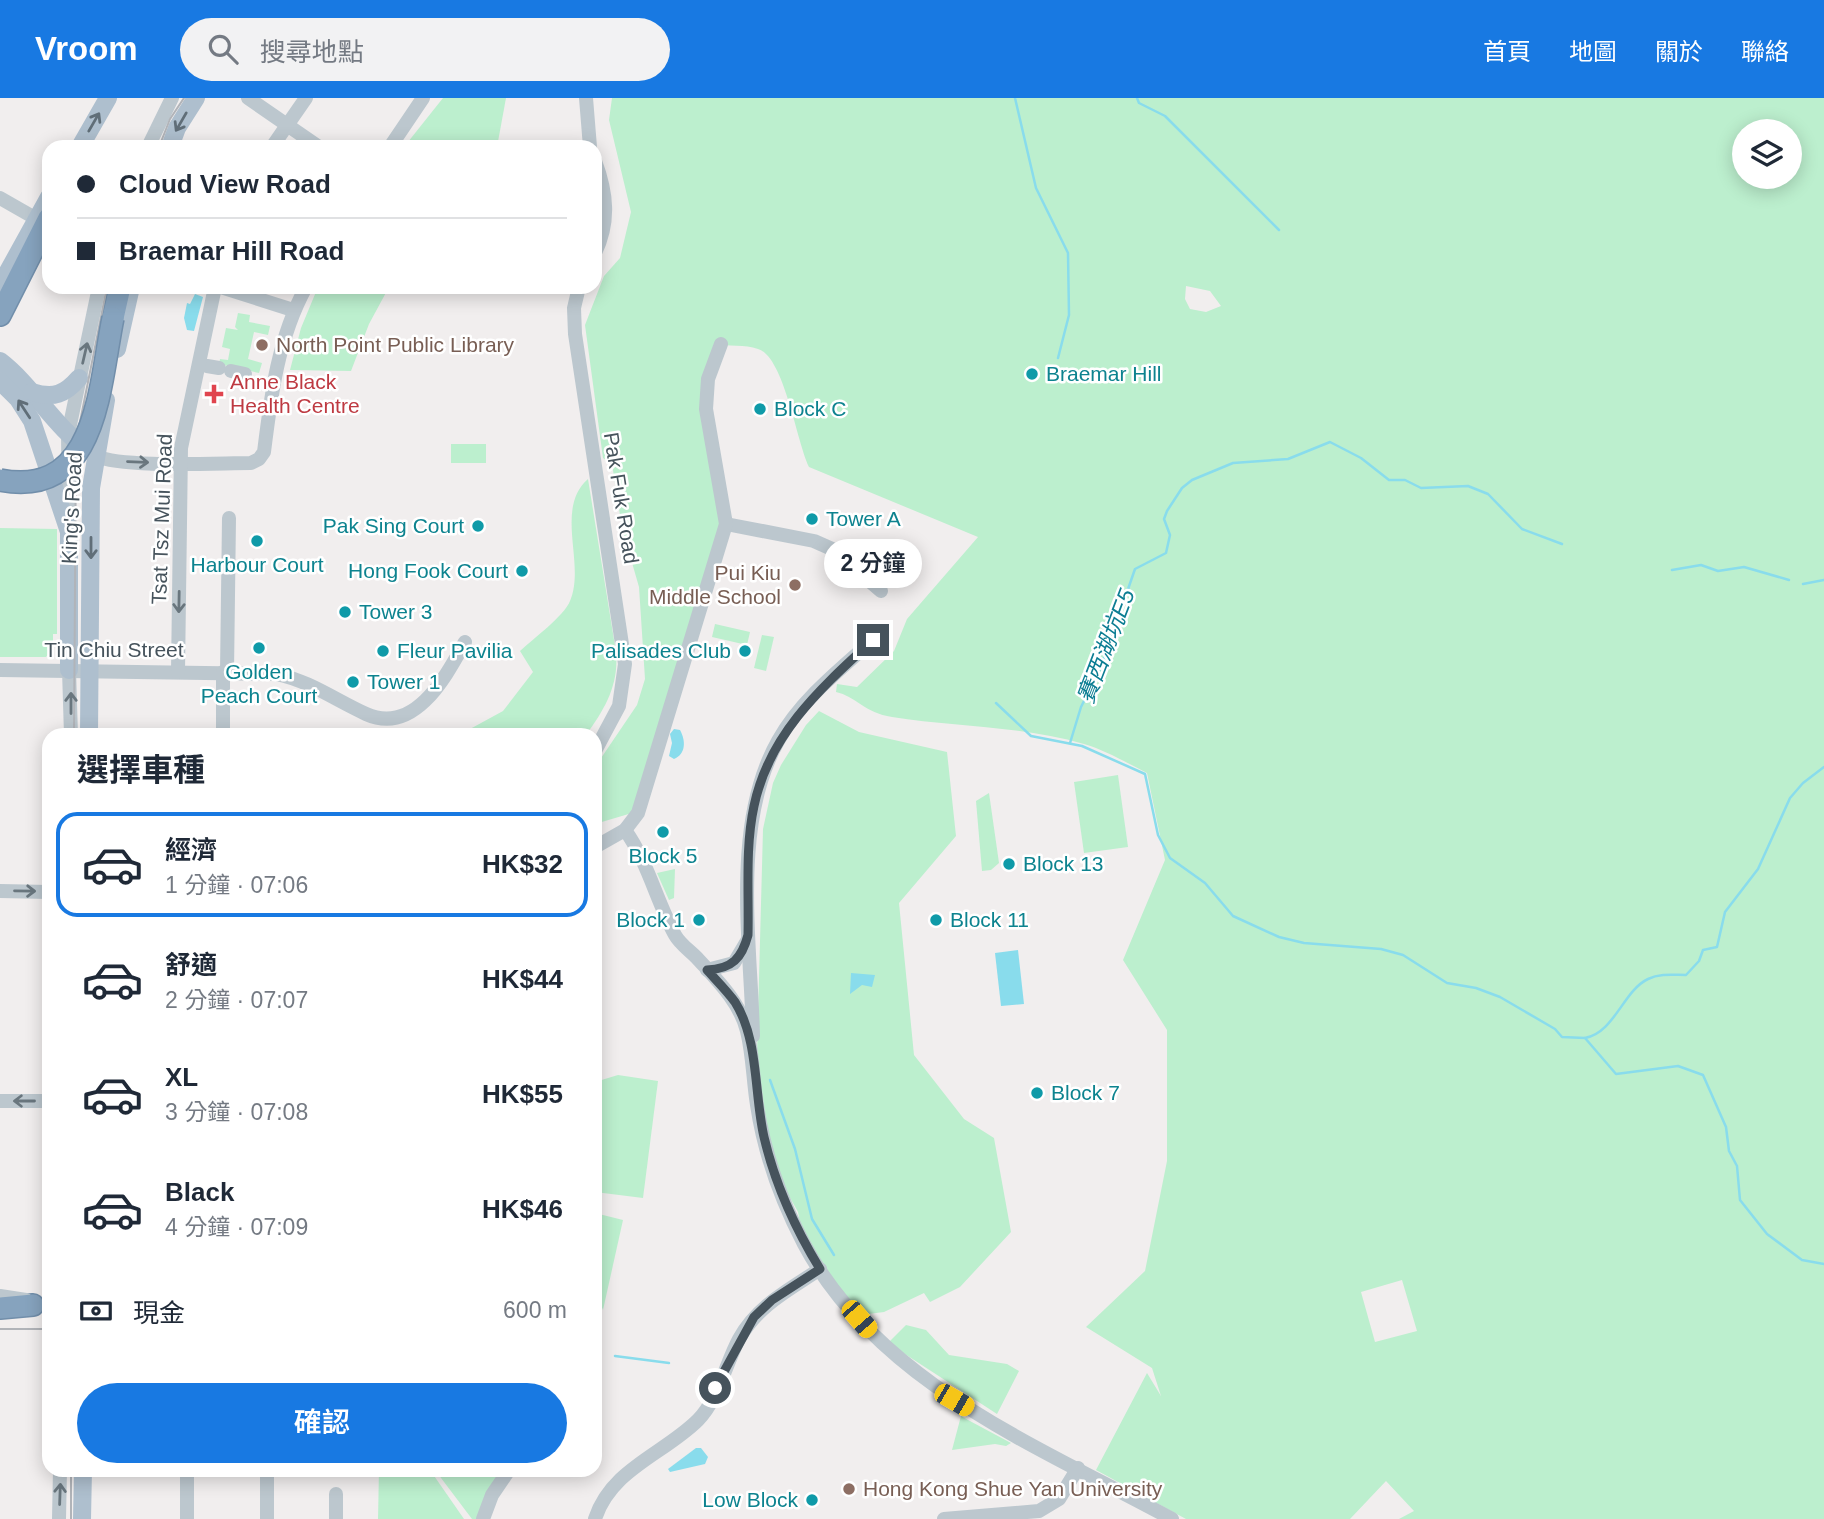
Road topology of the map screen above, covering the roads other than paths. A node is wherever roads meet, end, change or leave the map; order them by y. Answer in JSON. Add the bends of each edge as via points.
{"nodes":[{"id":1,"x":108,"y":98,"type":"edge"},
{"id":2,"x":172,"y":98,"type":"edge"},
{"id":3,"x":196,"y":98,"type":"edge"},
{"id":4,"x":248,"y":98,"type":"edge"},
{"id":5,"x":306,"y":98,"type":"edge"},
{"id":6,"x":423,"y":98,"type":"edge"},
{"id":7,"x":586,"y":98,"type":"edge"},
{"id":8,"x":287,"y":125,"type":"junction"},
{"id":9,"x":84,"y":140,"type":"edge"},
{"id":10,"x":151,"y":140,"type":"edge"},
{"id":11,"x":173,"y":140,"type":"edge"},
{"id":12,"x":277,"y":140,"type":"edge"},
{"id":13,"x":309,"y":140,"type":"edge"},
{"id":14,"x":395,"y":140,"type":"edge"},
{"id":15,"x":589,"y":140,"type":"edge"},
{"id":16,"x":602,"y":186,"type":"edge"},
{"id":17,"x":0,"y":198,"type":"edge"},
{"id":18,"x":42,"y":218,"type":"edge"},
{"id":19,"x":602,"y":231,"type":"edge"},
{"id":20,"x":0,"y":286,"type":"edge"},
{"id":21,"x":97,"y":294,"type":"edge"},
{"id":22,"x":118,"y":294,"type":"edge"},
{"id":23,"x":130,"y":294,"type":"edge"},
{"id":24,"x":214,"y":294,"type":"edge"},
{"id":25,"x":243,"y":294,"type":"edge"},
{"id":26,"x":302,"y":294,"type":"edge"},
{"id":27,"x":578,"y":294,"type":"edge"},
{"id":28,"x":293,"y":310,"type":"junction"},
{"id":29,"x":0,"y":315,"type":"edge"},
{"id":30,"x":721,"y":344,"type":"dead end"},
{"id":31,"x":0,"y":361,"type":"edge"},
{"id":32,"x":79,"y":378,"type":"junction"},
{"id":33,"x":0,"y":381,"type":"edge"},
{"id":34,"x":32,"y":392,"type":"junction"},
{"id":35,"x":68,"y":435,"type":"junction"},
{"id":36,"x":96,"y":456,"type":"junction"},
{"id":37,"x":180,"y":463,"type":"junction"},
{"id":38,"x":0,"y":480,"type":"edge"},
{"id":39,"x":234,"y":518,"type":"dead end"},
{"id":40,"x":726,"y":524,"type":"junction"},
{"id":41,"x":69,"y":533,"type":"junction"},
{"id":42,"x":881,"y":591,"type":"dead end"},
{"id":43,"x":873,"y":640,"type":"dead end"},
{"id":44,"x":465,"y":642,"type":"dead end"},
{"id":45,"x":0,"y":670,"type":"edge"},
{"id":46,"x":69,"y":670,"type":"junction"},
{"id":47,"x":90,"y":671,"type":"junction"},
{"id":48,"x":178,"y":672,"type":"junction"},
{"id":49,"x":229,"y":672,"type":"junction"},
{"id":50,"x":71,"y":728,"type":"edge"},
{"id":51,"x":89,"y":728,"type":"edge"},
{"id":52,"x":224,"y":728,"type":"edge"},
{"id":53,"x":602,"y":739,"type":"edge"},
{"id":54,"x":625,"y":830,"type":"junction"},
{"id":55,"x":602,"y":843,"type":"edge"},
{"id":56,"x":0,"y":891,"type":"edge"},
{"id":57,"x":42,"y":892,"type":"edge"},
{"id":58,"x":748,"y":935,"type":"junction"},
{"id":59,"x":707,"y":970,"type":"junction"},
{"id":60,"x":752,"y":987,"type":"junction"},
{"id":61,"x":734,"y":1002,"type":"junction"},
{"id":62,"x":753,"y":1072,"type":"junction"},
{"id":63,"x":0,"y":1101,"type":"edge"},
{"id":64,"x":42,"y":1101,"type":"edge"},
{"id":65,"x":820,"y":1269,"type":"junction"},
{"id":66,"x":0,"y":1296,"type":"edge"},
{"id":67,"x":42,"y":1306,"type":"edge"},
{"id":68,"x":42,"y":1306,"type":"edge"},
{"id":69,"x":0,"y":1308,"type":"edge"},
{"id":70,"x":1078,"y":1468,"type":"junction"},
{"id":71,"x":61,"y":1477,"type":"edge"},
{"id":72,"x":83,"y":1477,"type":"edge"},
{"id":73,"x":187,"y":1477,"type":"edge"},
{"id":74,"x":267,"y":1477,"type":"edge"},
{"id":75,"x":504,"y":1477,"type":"edge"},
{"id":76,"x":334,"y":1498,"type":"dead end"},
{"id":77,"x":59,"y":1519,"type":"edge"},
{"id":78,"x":82,"y":1519,"type":"edge"},
{"id":79,"x":187,"y":1519,"type":"edge"},
{"id":80,"x":267,"y":1519,"type":"edge"},
{"id":81,"x":334,"y":1519,"type":"edge"},
{"id":82,"x":484,"y":1519,"type":"edge"},
{"id":83,"x":595,"y":1519,"type":"edge"},
{"id":84,"x":944,"y":1519,"type":"edge"},
{"id":85,"x":1172,"y":1519,"type":"edge"}],
"edges":[{"from":9,"to":1,"type":"main road","one_way":true},
{"from":2,"to":10,"type":"street"},
{"from":3,"to":11,"type":"main road","one_way":true},
{"from":4,"to":8,"type":"street"},
{"from":5,"to":8,"type":"street"},
{"from":6,"to":14,"type":"street"},
{"from":7,"to":15,"type":"street"},
{"from":8,"to":12,"type":"street"},
{"from":8,"to":13,"type":"street"},
{"from":16,"to":19,"type":"street"},
{"from":17,"to":18,"type":"street"},
{"from":18,"to":20,"type":"main road"},
{"from":18,"to":29,"type":"highway"},
{"from":32,"to":21,"type":"street","name":"King's Road","one_way":true},
{"from":22,"to":38,"type":"highway","bridge":true,"via":[[88,434],[78,454],[47,479]]},
{"from":23,"to":36,"type":"main road","name":"King's Road"},
{"from":24,"to":37,"type":"street","name":"Tsat Tsz Mui Road"},
{"from":25,"to":28,"type":"street"},
{"from":26,"to":28,"type":"street"},
{"from":27,"to":53,"type":"street","name":"Pak Fuk Road","via":[[574,324],[623,650],[624,687],[616,716]]},
{"from":28,"to":37,"type":"street","via":[[259,460]]},
{"from":30,"to":40,"type":"street","via":[[711,366],[706,410]]},
{"from":31,"to":34,"type":"main road"},
{"from":32,"to":34,"type":"main road","via":[[57,395]]},
{"from":32,"to":35,"type":"street","name":"King's Road"},
{"from":41,"to":33,"type":"main road","one_way":true,"via":[[36,431]]},
{"from":34,"to":35,"type":"main road"},
{"from":35,"to":36,"type":"main road"},
{"from":35,"to":41,"type":"street","name":"King's Road"},
{"from":36,"to":37,"type":"street","one_way":true,"via":[[110,461]]},
{"from":36,"to":47,"type":"main road","name":"King's Road","one_way":true,"via":[[91,488]]},
{"from":37,"to":48,"type":"street","name":"Tsat Tsz Mui Road","one_way":true},
{"from":39,"to":49,"type":"street"},
{"from":40,"to":42,"type":"street","via":[[814,541],[832,549]]},
{"from":40,"to":54,"type":"street","via":[[638,813]]},
{"from":41,"to":46,"type":"main road","name":"King's Road"},
{"from":43,"to":58,"type":"street","via":[[805,705],[779,739],[767,765],[752,820]]},
{"from":44,"to":49,"type":"street","name":"Tin Chiu Street","via":[[442,683],[405,715],[395,718],[373,717],[289,677]]},
{"from":45,"to":46,"type":"street","name":"Tin Chiu Street"},
{"from":46,"to":47,"type":"street","name":"Tin Chiu Street"},
{"from":50,"to":46,"type":"street","name":"King's Road","one_way":true},
{"from":47,"to":48,"type":"street","name":"Tin Chiu Street"},
{"from":47,"to":51,"type":"main road","name":"King's Road"},
{"from":48,"to":49,"type":"street","name":"Tin Chiu Street"},
{"from":49,"to":52,"type":"street"},
{"from":54,"to":55,"type":"street"},
{"from":54,"to":59,"type":"street","via":[[646,865],[675,935]]},
{"from":56,"to":57,"type":"street","one_way":true},
{"from":58,"to":59,"type":"street","via":[[745,949],[734,963]]},
{"from":58,"to":60,"type":"street"},
{"from":59,"to":61,"type":"street"},
{"from":60,"to":61,"type":"street"},
{"from":60,"to":62,"type":"street"},
{"from":61,"to":62,"type":"street","via":[[748,1031]]},
{"from":62,"to":65,"type":"street","via":[[772,1167]]},
{"from":64,"to":63,"type":"street","one_way":true},
{"from":65,"to":70,"type":"street","via":[[880,1342],[930,1384]]},
{"from":65,"to":83,"type":"street","via":[[754,1317],[700,1418],[619,1480]]},
{"from":66,"to":67,"type":"street"},
{"from":68,"to":69,"type":"highway"},
{"from":70,"to":84,"type":"street","via":[[1059,1499],[1039,1511]]},
{"from":70,"to":85,"type":"street"},
{"from":77,"to":71,"type":"street","one_way":true},
{"from":72,"to":78,"type":"main road"},
{"from":73,"to":79,"type":"street"},
{"from":74,"to":80,"type":"street"},
{"from":75,"to":82,"type":"street"},
{"from":76,"to":81,"type":"street"}]}
